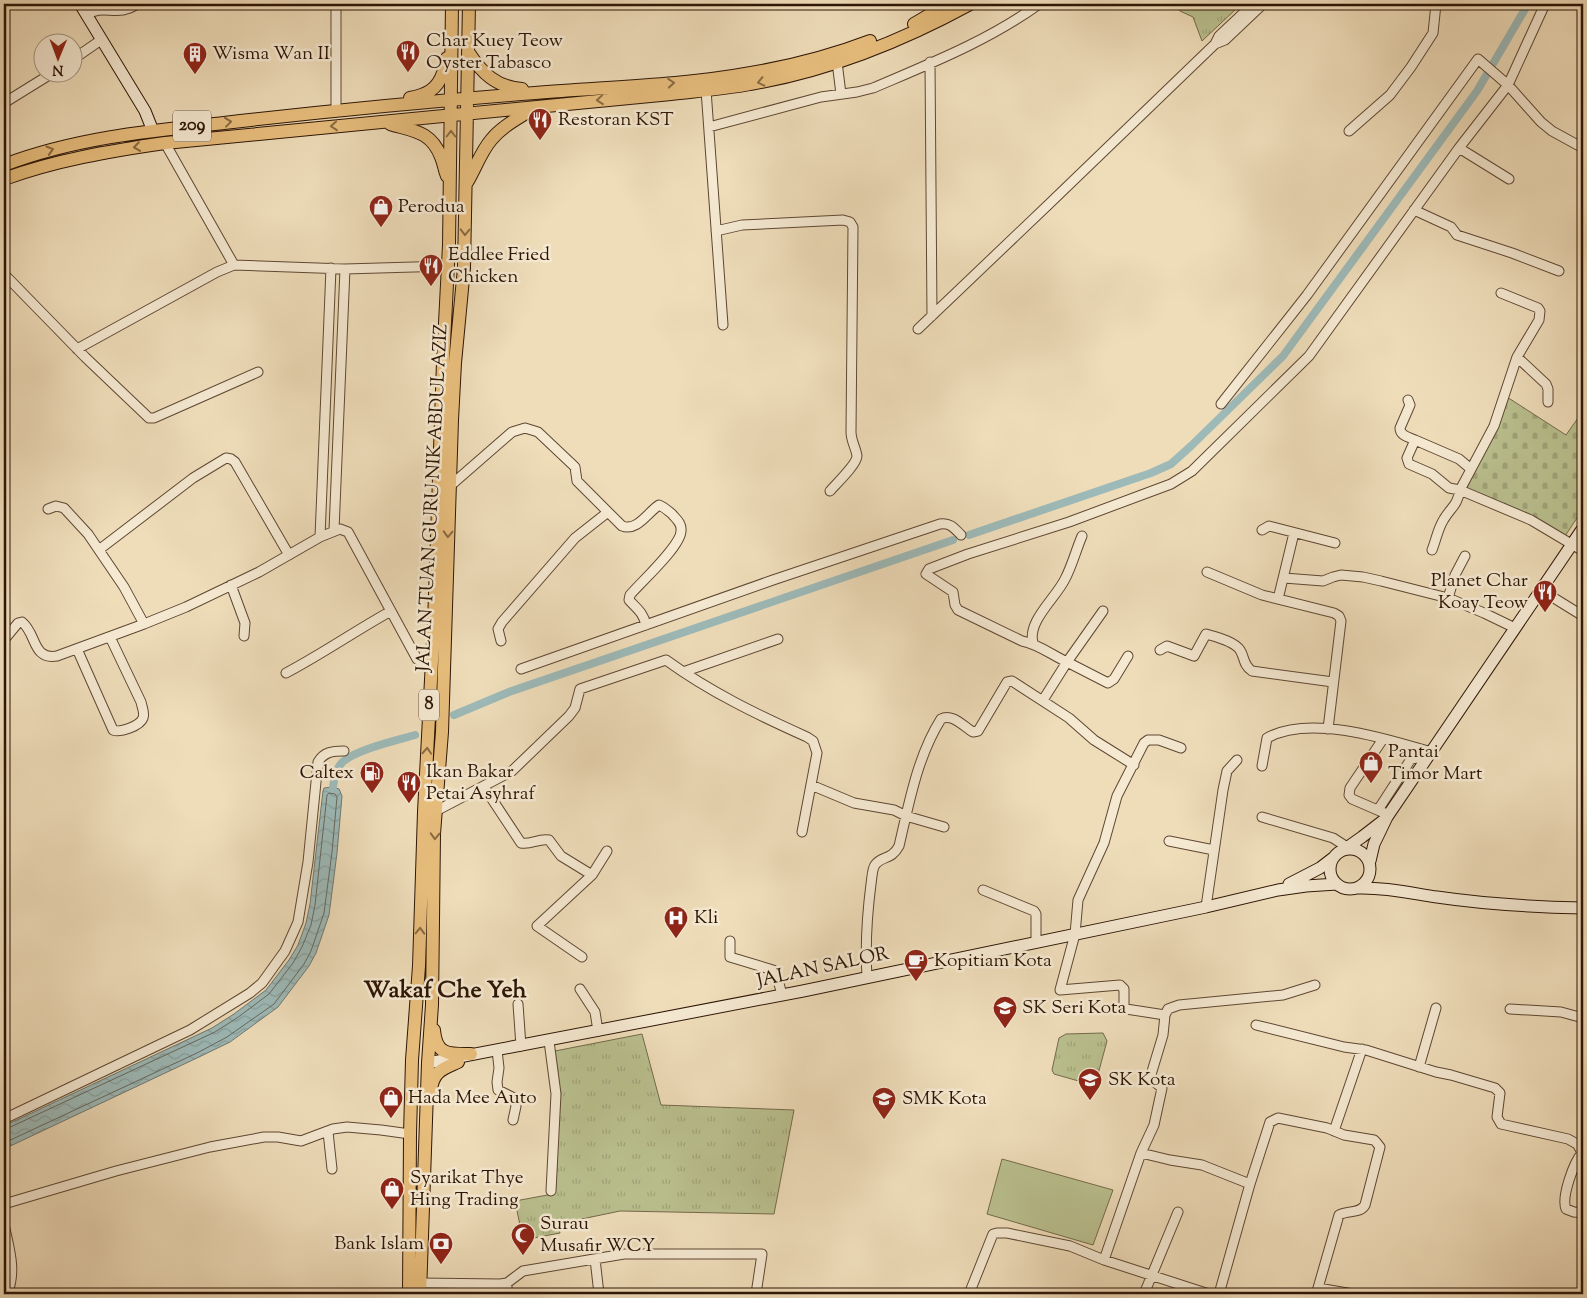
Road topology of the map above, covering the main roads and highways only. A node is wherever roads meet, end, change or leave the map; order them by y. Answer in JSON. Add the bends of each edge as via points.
{"nodes":[{"id":1,"x":80,"y":4,"type":"edge"},
{"id":2,"x":452,"y":4,"type":"edge"},
{"id":3,"x":469,"y":4,"type":"edge"},
{"id":4,"x":948,"y":4,"type":"edge"},
{"id":5,"x":970,"y":4,"type":"edge"},
{"id":6,"x":452,"y":51,"type":"junction"},
{"id":7,"x":469,"y":53,"type":"junction"},
{"id":8,"x":535,"y":93,"type":"junction"},
{"id":9,"x":468,"y":99,"type":"junction"},
{"id":10,"x":451,"y":100,"type":"junction"},
{"id":11,"x":384,"y":106,"type":"junction"},
{"id":12,"x":536,"y":107,"type":"junction"},
{"id":13,"x":467,"y":113,"type":"junction"},
{"id":14,"x":451,"y":115,"type":"junction"},
{"id":15,"x":382,"y":122,"type":"junction"},
{"id":16,"x":153,"y":131,"type":"junction"},
{"id":17,"x":4,"y":165,"type":"edge"},
{"id":18,"x":4,"y":179,"type":"edge"},
{"id":19,"x":451,"y":183,"type":"junction"},
{"id":20,"x":466,"y":184,"type":"junction"},
{"id":21,"x":1583,"y":528,"type":"edge"},
{"id":22,"x":1385,"y":814,"type":"junction"},
{"id":23,"x":1345,"y":848,"type":"junction"},
{"id":24,"x":1333,"y":858,"type":"junction"},
{"id":25,"x":1370,"y":861,"type":"junction"},
{"id":26,"x":1370,"y":874,"type":"junction"},
{"id":27,"x":1337,"y":884,"type":"junction"},
{"id":28,"x":1356,"y":888,"type":"junction"},
{"id":29,"x":1278,"y":890,"type":"junction"},
{"id":30,"x":1397,"y":890,"type":"junction"},
{"id":31,"x":1583,"y":908,"type":"edge"},
{"id":32,"x":419,"y":966,"type":"junction"},
{"id":33,"x":432,"y":1005,"type":"junction"},
{"id":34,"x":494,"y":1051,"type":"junction"},
{"id":35,"x":471,"y":1054,"type":"junction"},
{"id":36,"x":458,"y":1062,"type":"junction"},
{"id":37,"x":428,"y":1064,"type":"junction"},
{"id":38,"x":425,"y":1131,"type":"junction"},
{"id":39,"x":411,"y":1203,"type":"junction"},
{"id":40,"x":421,"y":1289,"type":"edge"},
{"id":41,"x":409,"y":1294,"type":"edge"}],
"edges":[{"from":1,"to":16,"type":"main road","via":[[145,111]]},
{"from":2,"to":6,"type":"main road","name":"JALAN TUAN GURU NIK ABDUL AZIZ","number":"8"},
{"from":3,"to":7,"type":"main road","name":"JALAN TUAN GURU NIK ABDUL AZIZ","number":"8"},
{"from":8,"to":4,"type":"main road","one_way":true,"via":[[704,80],[796,64],[891,34]]},
{"from":5,"to":12,"type":"main road","one_way":true,"via":[[894,42],[838,62],[751,84]]},
{"from":6,"to":10,"type":"main road","name":"JALAN TUAN GURU NIK ABDUL AZIZ","number":"8"},
{"from":6,"to":11,"type":"main road","via":[[438,83],[428,93]]},
{"from":7,"to":8,"type":"main road","via":[[494,82]]},
{"from":7,"to":9,"type":"main road","name":"JALAN TUAN GURU NIK ABDUL AZIZ","number":"8"},
{"from":8,"to":9,"type":"main road"},
{"from":9,"to":10,"type":"main road"},
{"from":9,"to":13,"type":"main road","name":"JALAN TUAN GURU NIK ABDUL AZIZ","number":"8"},
{"from":10,"to":11,"type":"main road","number":"209"},
{"from":10,"to":14,"type":"main road","name":"JALAN TUAN GURU NIK ABDUL AZIZ","number":"8"},
{"from":16,"to":11,"type":"main road","number":"209","one_way":true},
{"from":12,"to":13,"type":"main road"},
{"from":12,"to":20,"type":"main road","via":[[504,127],[491,140]]},
{"from":13,"to":14,"type":"main road"},
{"from":13,"to":20,"type":"main road","name":"JALAN TUAN GURU NIK ABDUL AZIZ","number":"8"},
{"from":14,"to":15,"type":"main road","number":"209"},
{"from":19,"to":14,"type":"main road","name":"JALAN TUAN GURU NIK ABDUL AZIZ","number":"8","one_way":true},
{"from":15,"to":18,"type":"main road","number":"209","one_way":true,"via":[[165,143],[89,155]]},
{"from":15,"to":19,"type":"main road","via":[[420,132],[433,142]]},
{"from":17,"to":16,"type":"main road","number":"209","one_way":true,"via":[[80,142]]},
{"from":32,"to":19,"type":"main road","name":"JALAN TUAN GURU NIK ABDUL AZIZ","number":"8","one_way":true},
{"from":20,"to":33,"type":"main road","name":"JALAN TUAN GURU NIK ABDUL AZIZ","number":"8","one_way":true,"via":[[436,811]]},
{"from":21,"to":22,"type":"main road"},
{"from":22,"to":23,"type":"main road","via":[[1362,837]]},
{"from":22,"to":25,"type":"main road"},
{"from":23,"to":24,"type":"main road"},
{"from":23,"to":25,"type":"main road","via":[[1356,849]]},
{"from":24,"to":27,"type":"main road","via":[[1331,875]]},
{"from":24,"to":29,"type":"main road","name":"JALAN SALOR"},
{"from":25,"to":26,"type":"main road"},
{"from":26,"to":28,"type":"main road"},
{"from":26,"to":30,"type":"main road"},
{"from":27,"to":28,"type":"main road","via":[[1343,888]]},
{"from":27,"to":29,"type":"main road","name":"JALAN SALOR"},
{"from":28,"to":30,"type":"main road"},
{"from":29,"to":34,"type":"main road","name":"JALAN SALOR","via":[[782,995]]},
{"from":30,"to":31,"type":"main road","via":[[1532,907]]},
{"from":32,"to":37,"type":"main road","via":[[420,1051]]},
{"from":32,"to":39,"type":"main road","name":"JALAN TUAN GURU NIK ABDUL AZIZ","number":"8","via":[[413,1040]]},
{"from":33,"to":35,"type":"main road","via":[[435,1038],[440,1049],[452,1054]]},
{"from":33,"to":37,"type":"main road","name":"JALAN TUAN GURU NIK ABDUL AZIZ","number":"8"},
{"from":34,"to":35,"type":"main road","name":"JALAN SALOR"},
{"from":34,"to":36,"type":"main road","name":"JALAN SALOR"},
{"from":35,"to":37,"type":"main road","name":"JALAN SALOR"},
{"from":36,"to":37,"type":"main road","name":"JALAN SALOR","via":[[438,1066]]},
{"from":36,"to":38,"type":"main road","via":[[434,1077]]},
{"from":37,"to":38,"type":"main road","name":"JALAN TUAN GURU NIK ABDUL AZIZ","number":"8"},
{"from":37,"to":39,"type":"main road","via":[[419,1080]]},
{"from":38,"to":40,"type":"main road","name":"JALAN TUAN GURU NIK ABDUL AZIZ","number":"8"},
{"from":39,"to":41,"type":"main road","name":"JALAN TUAN GURU NIK ABDUL AZIZ","number":"8"}]}
